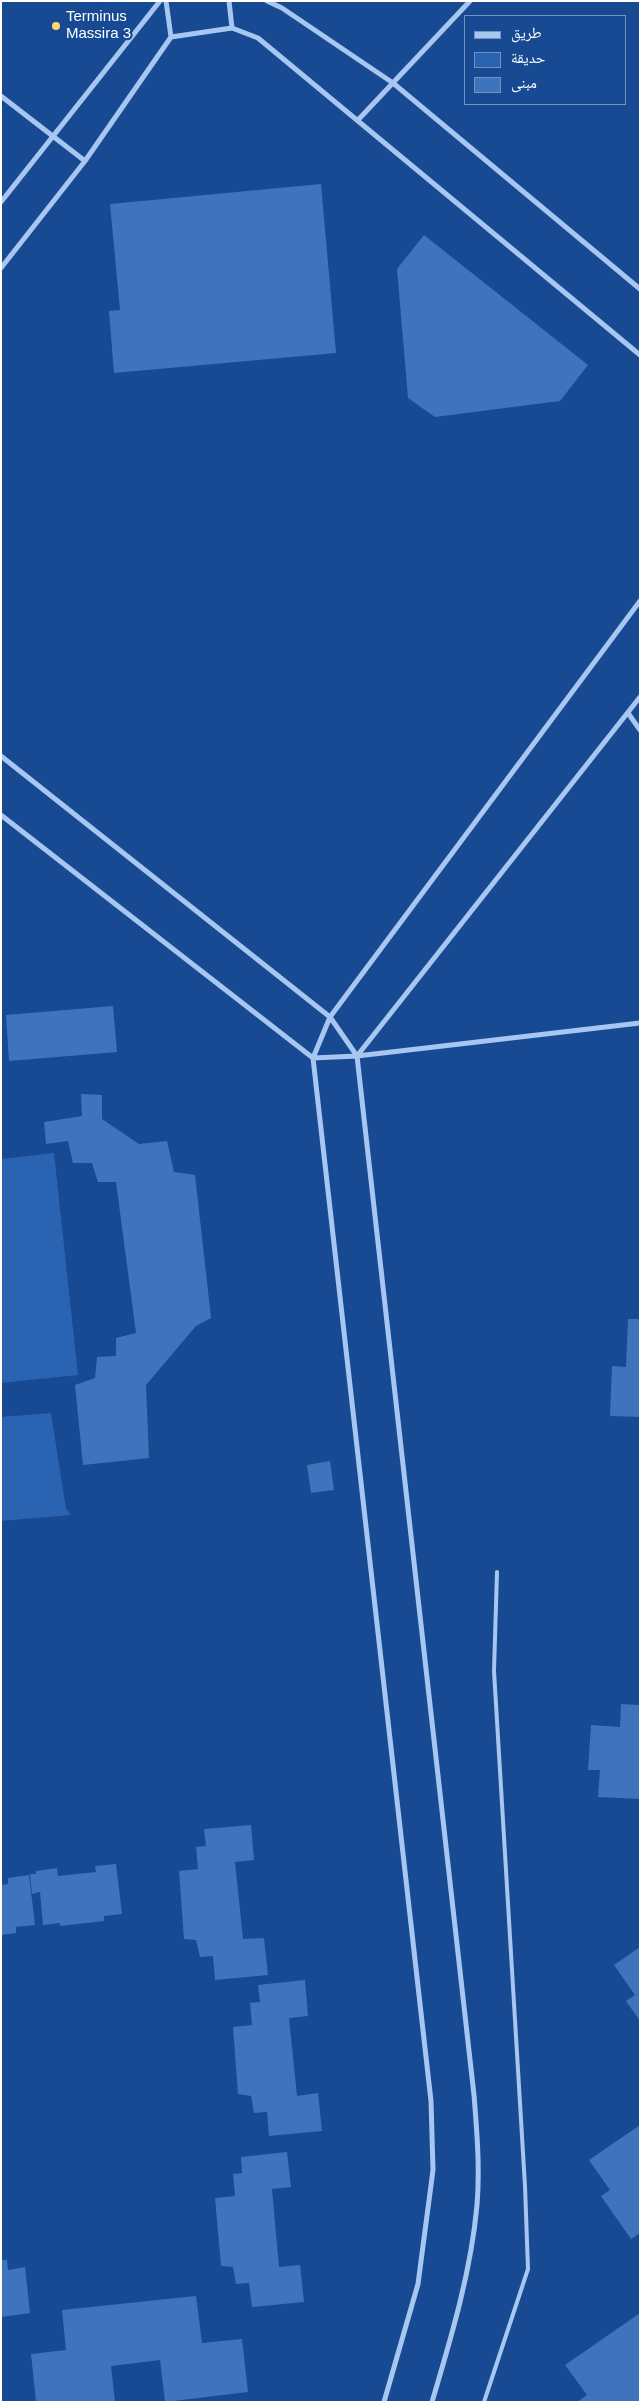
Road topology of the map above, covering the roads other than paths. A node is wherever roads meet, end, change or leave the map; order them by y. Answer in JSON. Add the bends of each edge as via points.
{"nodes":[{"id":1,"x":160,"y":1,"type":"edge"},
{"id":2,"x":166,"y":1,"type":"edge"},
{"id":3,"x":229,"y":1,"type":"edge"},
{"id":4,"x":267,"y":1,"type":"edge"},
{"id":5,"x":470,"y":1,"type":"edge"},
{"id":6,"x":232,"y":28,"type":"junction"},
{"id":7,"x":171,"y":37,"type":"junction"},
{"id":8,"x":393,"y":83,"type":"junction"},
{"id":9,"x":1,"y":96,"type":"edge"},
{"id":10,"x":358,"y":120,"type":"junction"},
{"id":11,"x":53,"y":138,"type":"junction"},
{"id":12,"x":85,"y":161,"type":"junction"},
{"id":13,"x":1,"y":202,"type":"edge"},
{"id":14,"x":1,"y":268,"type":"edge"},
{"id":15,"x":640,"y":289,"type":"edge"},
{"id":16,"x":640,"y":355,"type":"edge"},
{"id":17,"x":640,"y":601,"type":"edge"},
{"id":18,"x":640,"y":697,"type":"edge"},
{"id":19,"x":628,"y":712,"type":"junction"},
{"id":20,"x":640,"y":730,"type":"edge"},
{"id":21,"x":1,"y":756,"type":"edge"},
{"id":22,"x":1,"y":815,"type":"edge"},
{"id":23,"x":330,"y":1017,"type":"junction"},
{"id":24,"x":640,"y":1023,"type":"edge"},
{"id":25,"x":356,"y":1056,"type":"junction"},
{"id":26,"x":313,"y":1058,"type":"junction"},
{"id":27,"x":497,"y":1572,"type":"dead end"},
{"id":28,"x":384,"y":2402,"type":"edge"},
{"id":29,"x":432,"y":2402,"type":"edge"},
{"id":30,"x":484,"y":2402,"type":"edge"}],
"edges":[{"from":1,"to":11,"type":"street"},
{"from":2,"to":7,"type":"street"},
{"from":3,"to":6,"type":"street"},
{"from":4,"to":8,"type":"street"},
{"from":5,"to":8,"type":"street"},
{"from":6,"to":7,"type":"street"},
{"from":6,"to":10,"type":"street","via":[[258,38]]},
{"from":7,"to":12,"type":"street"},
{"from":8,"to":10,"type":"street"},
{"from":8,"to":15,"type":"street"},
{"from":9,"to":11,"type":"street"},
{"from":10,"to":16,"type":"street"},
{"from":11,"to":12,"type":"street"},
{"from":11,"to":13,"type":"street"},
{"from":12,"to":14,"type":"street"},
{"from":17,"to":23,"type":"street"},
{"from":18,"to":19,"type":"street"},
{"from":19,"to":20,"type":"street"},
{"from":19,"to":25,"type":"street"},
{"from":21,"to":23,"type":"street"},
{"from":22,"to":26,"type":"street"},
{"from":23,"to":25,"type":"street"},
{"from":23,"to":26,"type":"street"},
{"from":24,"to":25,"type":"street"},
{"from":25,"to":26,"type":"street"},
{"from":25,"to":29,"type":"street","via":[[471,2065],[478,2158],[477,2206],[462,2289]]},
{"from":26,"to":28,"type":"street","via":[[431,2101],[433,2170],[418,2284]]},
{"from":27,"to":30,"type":"lane","via":[[494,1671],[528,2269]]}]}
